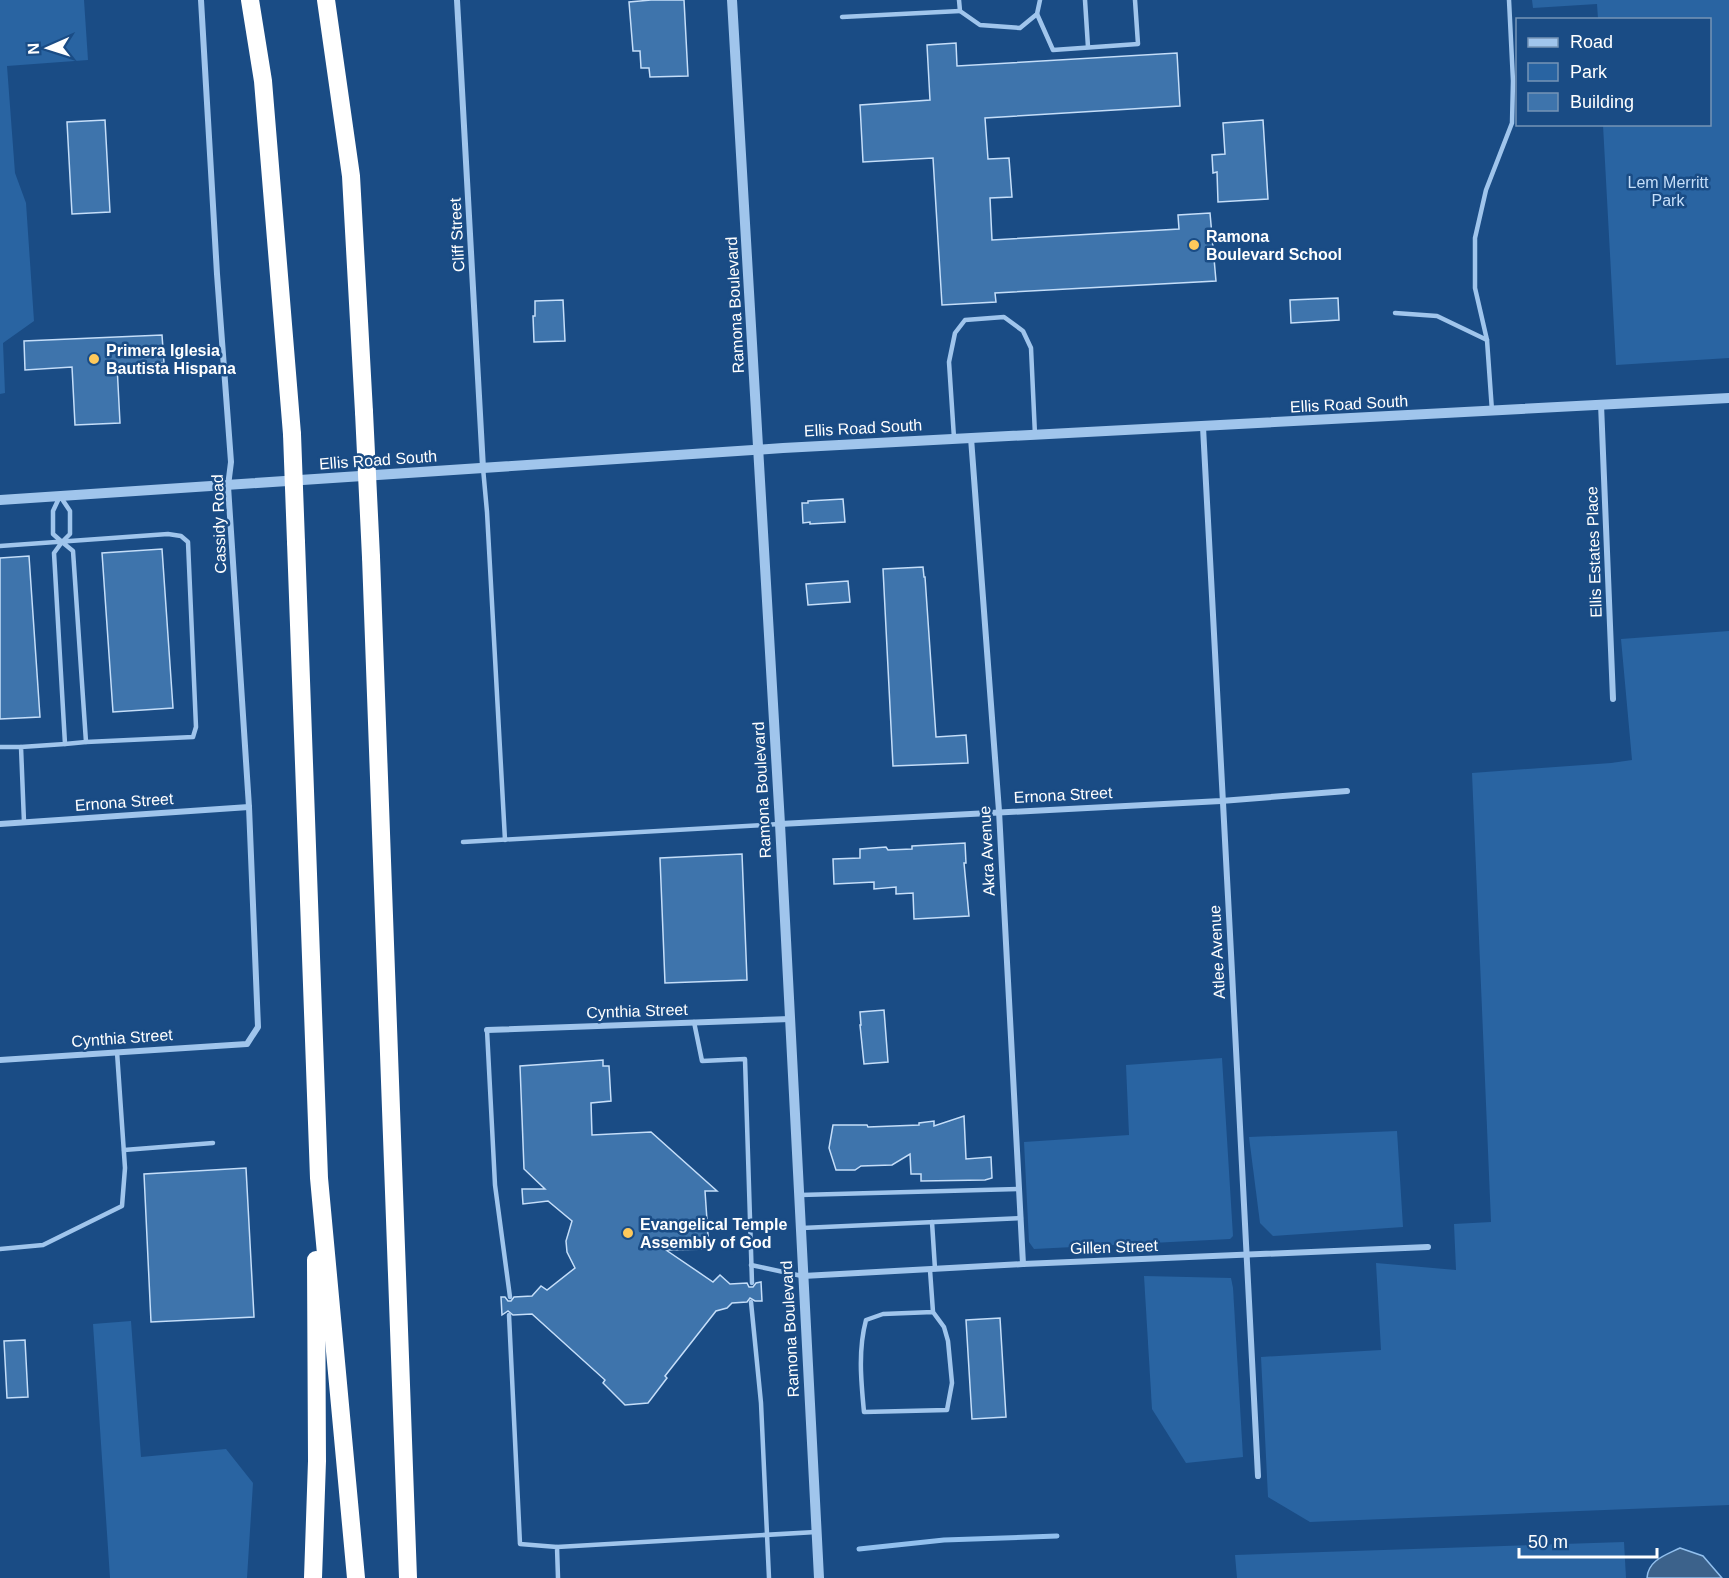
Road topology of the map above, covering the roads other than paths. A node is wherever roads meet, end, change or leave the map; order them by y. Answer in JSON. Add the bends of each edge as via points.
{"nodes":[{"id":1,"x":201,"y":0,"type":"edge"},
{"id":2,"x":250,"y":0,"type":"edge"},
{"id":3,"x":326,"y":0,"type":"edge"},
{"id":4,"x":457,"y":0,"type":"edge"},
{"id":5,"x":732,"y":0,"type":"edge"},
{"id":6,"x":960,"y":0,"type":"edge"},
{"id":7,"x":1040,"y":0,"type":"edge"},
{"id":8,"x":1085,"y":0,"type":"edge"},
{"id":9,"x":1136,"y":0,"type":"edge"},
{"id":10,"x":1509,"y":0,"type":"edge"},
{"id":11,"x":960,"y":11,"type":"junction"},
{"id":12,"x":1037,"y":14,"type":"junction"},
{"id":13,"x":842,"y":17,"type":"dead end"},
{"id":14,"x":1088,"y":47,"type":"junction"},
{"id":15,"x":1395,"y":313,"type":"dead end"},
{"id":16,"x":1487,"y":340,"type":"junction"},
{"id":17,"x":1729,"y":398,"type":"edge"},
{"id":18,"x":1601,"y":404,"type":"junction"},
{"id":19,"x":1492,"y":411,"type":"junction"},
{"id":20,"x":1203,"y":427,"type":"junction"},
{"id":21,"x":1035,"y":435,"type":"junction"},
{"id":22,"x":954,"y":438,"type":"junction"},
{"id":23,"x":970,"y":438,"type":"junction"},
{"id":24,"x":758,"y":451,"type":"junction"},
{"id":25,"x":483,"y":468,"type":"junction"},
{"id":26,"x":228,"y":486,"type":"junction"},
{"id":27,"x":60,"y":496,"type":"junction"},
{"id":28,"x":0,"y":500,"type":"edge"},
{"id":29,"x":62,"y":542,"type":"junction"},
{"id":30,"x":0,"y":546,"type":"edge"},
{"id":31,"x":1613,"y":699,"type":"dead end"},
{"id":32,"x":86,"y":742,"type":"junction"},
{"id":33,"x":65,"y":744,"type":"junction"},
{"id":34,"x":0,"y":747,"type":"edge"},
{"id":35,"x":21,"y":747,"type":"junction"},
{"id":36,"x":1347,"y":790,"type":"dead end"},
{"id":37,"x":1221,"y":801,"type":"junction"},
{"id":38,"x":249,"y":807,"type":"junction"},
{"id":39,"x":999,"y":812,"type":"junction"},
{"id":40,"x":24,"y":822,"type":"junction"},
{"id":41,"x":0,"y":824,"type":"edge"},
{"id":42,"x":780,"y":824,"type":"junction"},
{"id":43,"x":505,"y":840,"type":"junction"},
{"id":44,"x":463,"y":842,"type":"dead end"},
{"id":45,"x":790,"y":1019,"type":"junction"},
{"id":46,"x":694,"y":1022,"type":"junction"},
{"id":47,"x":487,"y":1030,"type":"joint"},
{"id":48,"x":247,"y":1044,"type":"joint"},
{"id":49,"x":117,"y":1052,"type":"junction"},
{"id":50,"x":0,"y":1060,"type":"edge"},
{"id":51,"x":213,"y":1143,"type":"dead end"},
{"id":52,"x":124,"y":1150,"type":"junction"},
{"id":53,"x":319,"y":1178,"type":"junction"},
{"id":54,"x":1019,"y":1189,"type":"junction"},
{"id":55,"x":798,"y":1196,"type":"junction"},
{"id":56,"x":1021,"y":1218,"type":"junction"},
{"id":57,"x":932,"y":1222,"type":"junction"},
{"id":58,"x":799,"y":1228,"type":"junction"},
{"id":59,"x":1428,"y":1247,"type":"dead end"},
{"id":60,"x":0,"y":1249,"type":"edge"},
{"id":61,"x":1248,"y":1256,"type":"junction"},
{"id":62,"x":1023,"y":1264,"type":"junction"},
{"id":63,"x":751,"y":1265,"type":"junction"},
{"id":64,"x":932,"y":1269,"type":"junction"},
{"id":65,"x":802,"y":1276,"type":"junction"},
{"id":66,"x":752,"y":1283,"type":"dead end"},
{"id":67,"x":510,"y":1297,"type":"dead end"},
{"id":68,"x":751,"y":1302,"type":"dead end"},
{"id":69,"x":933,"y":1312,"type":"junction"},
{"id":70,"x":508,"y":1315,"type":"dead end"},
{"id":71,"x":1258,"y":1476,"type":"dead end"},
{"id":72,"x":816,"y":1532,"type":"junction"},
{"id":73,"x":767,"y":1534,"type":"junction"},
{"id":74,"x":557,"y":1547,"type":"junction"},
{"id":75,"x":313,"y":1578,"type":"edge"},
{"id":76,"x":356,"y":1578,"type":"edge"},
{"id":77,"x":408,"y":1578,"type":"edge"},
{"id":78,"x":558,"y":1578,"type":"edge"},
{"id":79,"x":769,"y":1578,"type":"edge"},
{"id":80,"x":819,"y":1578,"type":"edge"}],
"edges":[{"from":1,"to":26,"type":"street","name":"Cassidy Road","via":[[231,462]]},
{"from":2,"to":53,"type":"highway","bridge":true,"via":[[263,81],[292,434]]},
{"from":3,"to":77,"type":"highway","bridge":true,"via":[[351,176],[364,412]]},
{"from":4,"to":25,"type":"street","name":"Cliff Street"},
{"from":5,"to":24,"type":"street","name":"Ramona Boulevard"},
{"from":6,"to":11,"type":"lane"},
{"from":7,"to":12,"type":"lane"},
{"from":8,"to":14,"type":"lane"},
{"from":9,"to":14,"type":"lane","via":[[1138,44]]},
{"from":10,"to":16,"type":"lane","via":[[1514,81],[1512,123],[1486,190],[1475,238],[1475,288]]},
{"from":11,"to":12,"type":"lane","via":[[980,25],[1020,28]]},
{"from":11,"to":13,"type":"lane"},
{"from":12,"to":14,"type":"lane","via":[[1053,50]]},
{"from":15,"to":16,"type":"lane","via":[[1437,316]]},
{"from":16,"to":19,"type":"lane"},
{"from":17,"to":18,"type":"street","name":"Ellis Road South"},
{"from":18,"to":19,"type":"street","name":"Ellis Road South"},
{"from":18,"to":31,"type":"street","name":"Ellis Estates Place"},
{"from":19,"to":20,"type":"street","name":"Ellis Road South"},
{"from":20,"to":21,"type":"street","name":"Ellis Road South"},
{"from":20,"to":37,"type":"street","name":"Atlee Avenue"},
{"from":21,"to":22,"type":"lane","via":[[1031,348],[1023,331],[1004,317],[965,320],[955,333],[949,362]]},
{"from":21,"to":23,"type":"street","name":"Ellis Road South"},
{"from":22,"to":23,"type":"street","name":"Ellis Road South"},
{"from":22,"to":24,"type":"street","name":"Ellis Road South"},
{"from":23,"to":39,"type":"street","name":"Akra Avenue"},
{"from":24,"to":25,"type":"street","name":"Ellis Road South"},
{"from":24,"to":42,"type":"street","name":"Ramona Boulevard"},
{"from":25,"to":26,"type":"street","name":"Ellis Road South"},
{"from":25,"to":43,"type":"lane"},
{"from":26,"to":27,"type":"street","name":"Ellis Road South"},
{"from":26,"to":38,"type":"street","name":"Cassidy Road"},
{"from":27,"to":28,"type":"street","name":"Ellis Road South"},
{"from":27,"to":29,"type":"lane","via":[[53,512],[53,534]]},
{"from":27,"to":29,"type":"lane","via":[[70,511],[70,534]]},
{"from":29,"to":30,"type":"lane"},
{"from":29,"to":32,"type":"lane","via":[[73,551]]},
{"from":29,"to":32,"type":"lane","via":[[168,534],[188,542],[196,727],[193,736]]},
{"from":29,"to":33,"type":"lane","via":[[54,553]]},
{"from":32,"to":33,"type":"lane"},
{"from":33,"to":35,"type":"lane"},
{"from":34,"to":35,"type":"lane"},
{"from":35,"to":40,"type":"lane"},
{"from":36,"to":37,"type":"street","name":"Ernona Street"},
{"from":37,"to":39,"type":"street","name":"Ernona Street"},
{"from":37,"to":61,"type":"street","name":"Atlee Avenue"},
{"from":38,"to":40,"type":"street","name":"Ernona Street"},
{"from":38,"to":48,"type":"street","name":"Cassidy Road","via":[[258,1027]]},
{"from":39,"to":42,"type":"street","name":"Ernona Street"},
{"from":39,"to":54,"type":"street","name":"Akra Avenue"},
{"from":40,"to":41,"type":"street","name":"Ernona Street"},
{"from":42,"to":43,"type":"lane"},
{"from":42,"to":45,"type":"street","name":"Ramona Boulevard"},
{"from":43,"to":44,"type":"lane"},
{"from":45,"to":46,"type":"street","name":"Cynthia Street"},
{"from":45,"to":55,"type":"street","name":"Ramona Boulevard"},
{"from":46,"to":47,"type":"street","name":"Cynthia Street"},
{"from":46,"to":63,"type":"lane","via":[[702,1062],[745,1059]]},
{"from":47,"to":67,"type":"lane","via":[[495,1185]]},
{"from":48,"to":49,"type":"street","name":"Cynthia Street"},
{"from":49,"to":50,"type":"street","name":"Cynthia Street"},
{"from":49,"to":52,"type":"lane"},
{"from":51,"to":52,"type":"lane"},
{"from":52,"to":60,"type":"lane","via":[[122,1206],[43,1245]]},
{"from":53,"to":75,"type":"highway"},
{"from":53,"to":76,"type":"highway"},
{"from":54,"to":55,"type":"lane"},
{"from":54,"to":56,"type":"street","name":"Akra Avenue"},
{"from":55,"to":58,"type":"street","name":"Ramona Boulevard"},
{"from":56,"to":57,"type":"lane"},
{"from":56,"to":62,"type":"street","name":"Akra Avenue"},
{"from":57,"to":58,"type":"lane"},
{"from":57,"to":64,"type":"lane"},
{"from":58,"to":65,"type":"street","name":"Ramona Boulevard"},
{"from":59,"to":61,"type":"street","name":"Gillen Street"},
{"from":61,"to":62,"type":"street","name":"Gillen Street"},
{"from":61,"to":71,"type":"street","name":"Atlee Avenue"},
{"from":62,"to":64,"type":"street","name":"Gillen Street"},
{"from":63,"to":65,"type":"lane"},
{"from":63,"to":66,"type":"lane"},
{"from":64,"to":65,"type":"street","name":"Gillen Street"},
{"from":64,"to":69,"type":"lane"},
{"from":65,"to":72,"type":"street","name":"Ramona Boulevard"},
{"from":68,"to":73,"type":"lane","via":[[761,1403]]},
{"from":69,"to":69,"type":"lane","via":[[948,1341],[952,1383],[946,1410],[864,1412],[861,1338],[866,1320],[883,1314]]},
{"from":70,"to":74,"type":"lane","via":[[520,1544]]},
{"from":72,"to":73,"type":"lane"},
{"from":72,"to":80,"type":"street","name":"Ramona Boulevard"},
{"from":73,"to":74,"type":"lane"},
{"from":73,"to":79,"type":"lane"},
{"from":74,"to":78,"type":"lane"}]}
